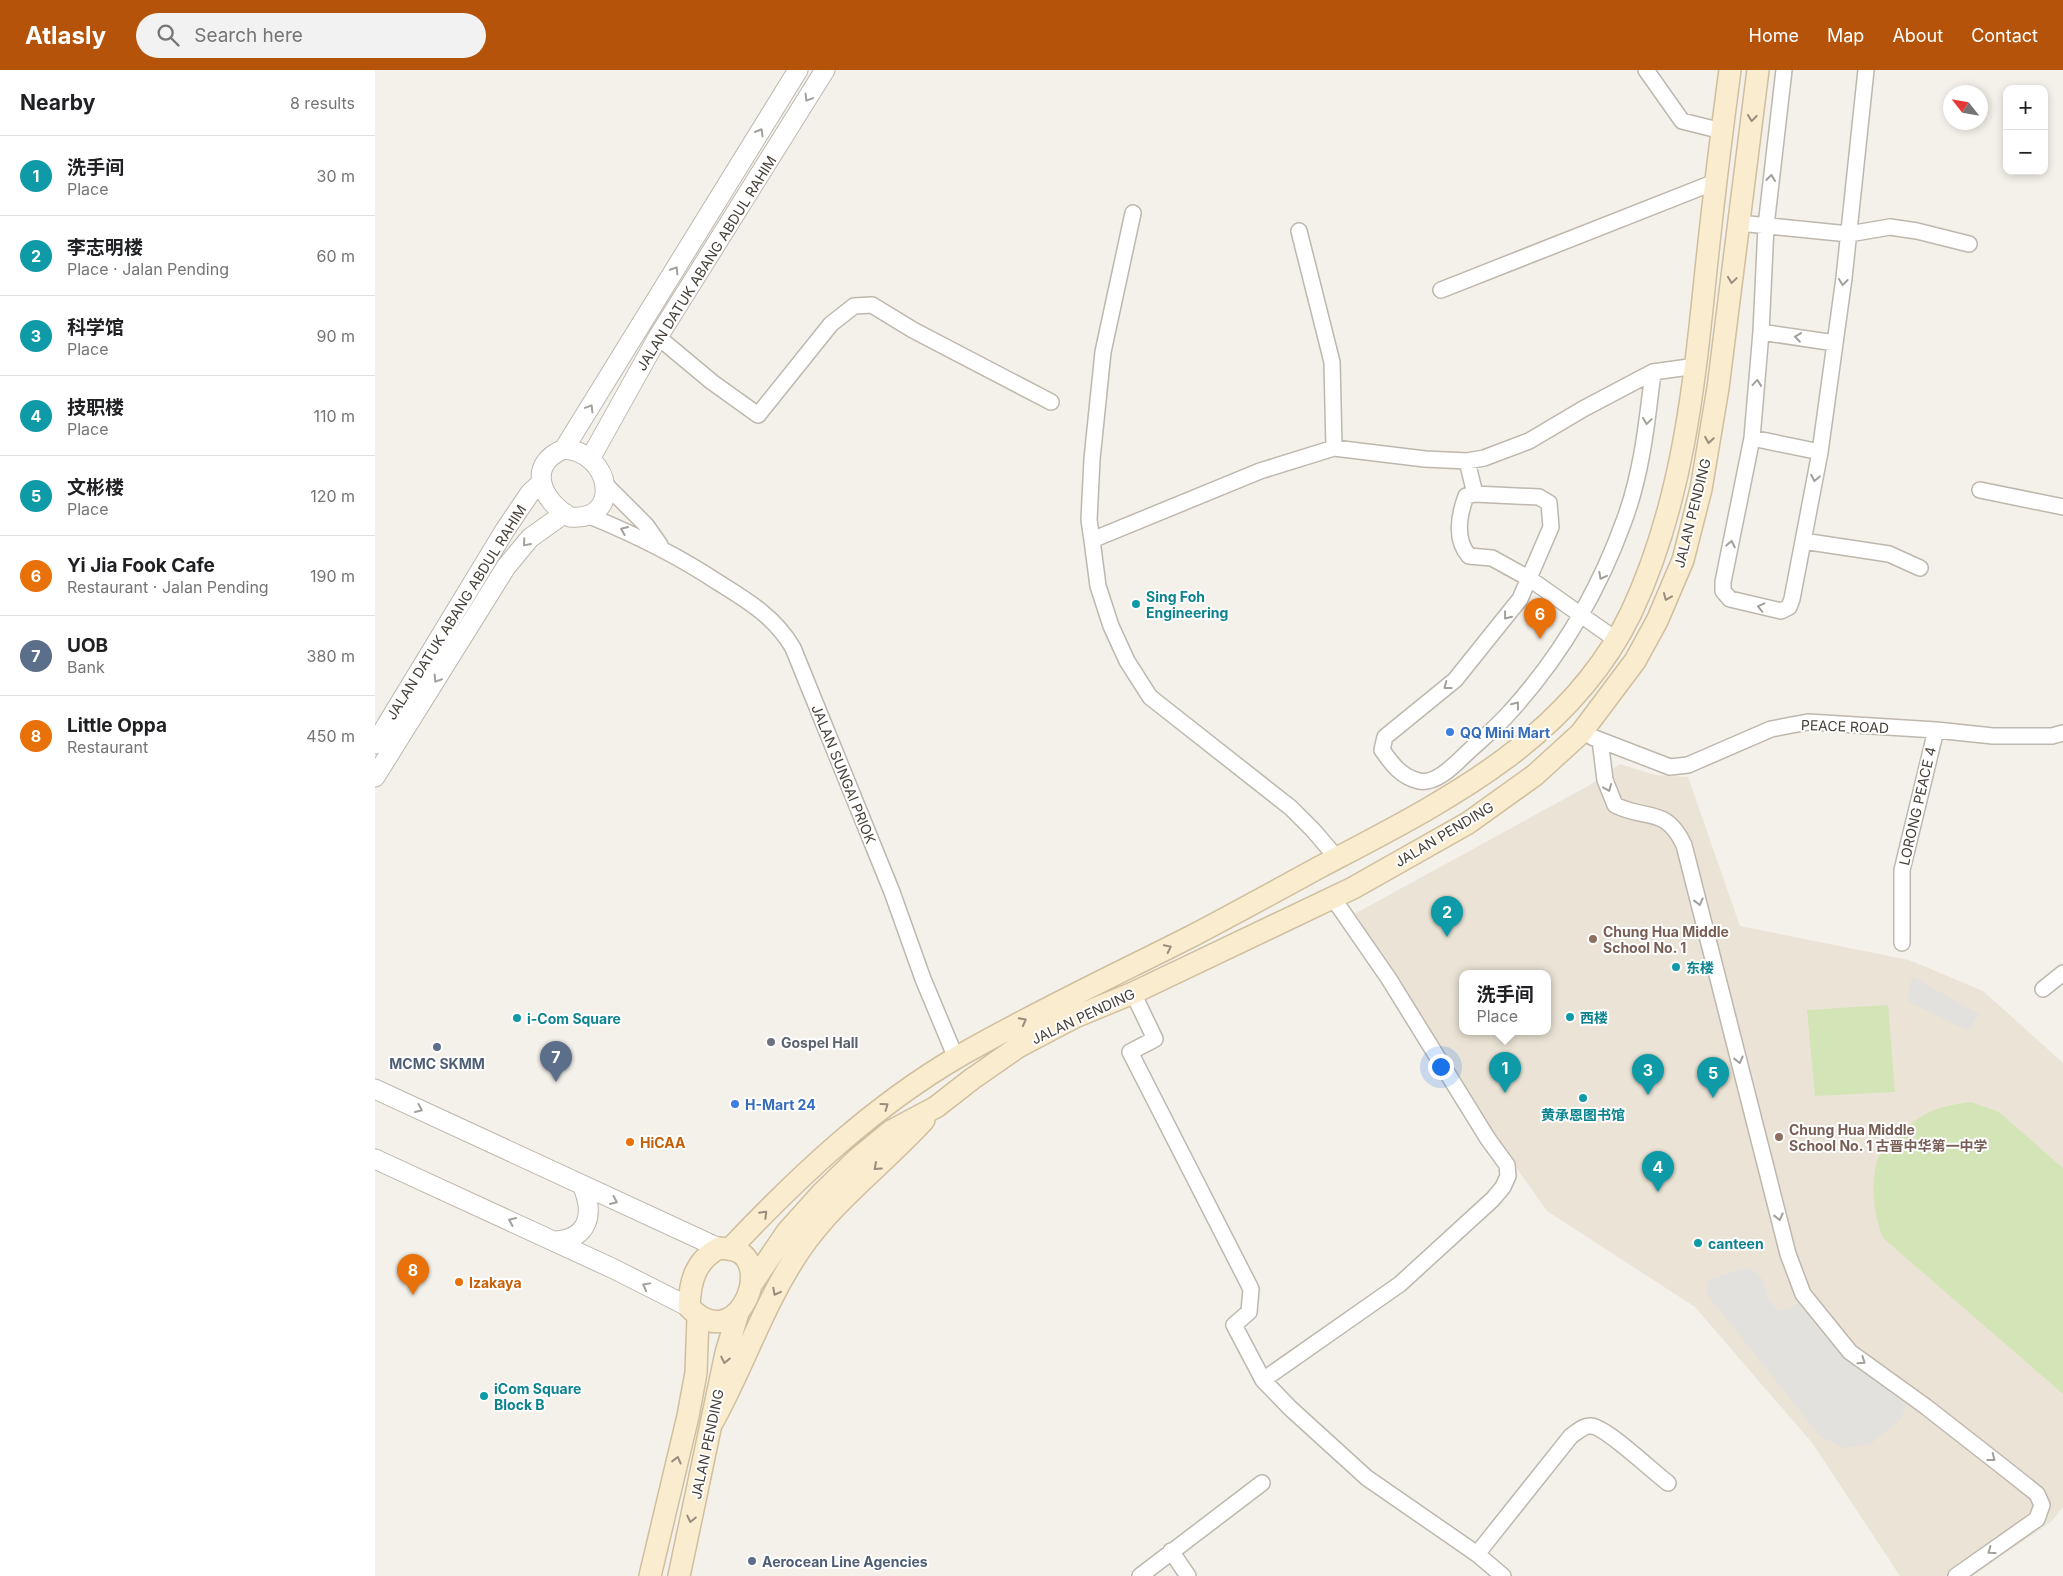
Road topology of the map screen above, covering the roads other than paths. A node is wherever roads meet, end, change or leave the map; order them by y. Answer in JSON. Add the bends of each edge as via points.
{"nodes":[{"id":1,"x":798,"y":70,"type":"edge"},
{"id":2,"x":825,"y":70,"type":"edge"},
{"id":3,"x":1646,"y":70,"type":"edge"},
{"id":4,"x":1730,"y":70,"type":"edge"},
{"id":5,"x":1758,"y":70,"type":"edge"},
{"id":6,"x":1784,"y":70,"type":"edge"},
{"id":7,"x":1866,"y":70,"type":"edge"},
{"id":8,"x":1722,"y":131,"type":"junction"},
{"id":9,"x":1715,"y":182,"type":"junction"},
{"id":10,"x":1133,"y":214,"type":"dead end"},
{"id":11,"x":1739,"y":223,"type":"junction"},
{"id":12,"x":1766,"y":226,"type":"junction"},
{"id":13,"x":1299,"y":231,"type":"dead end"},
{"id":14,"x":1849,"y":234,"type":"junction"},
{"id":15,"x":1969,"y":244,"type":"dead end"},
{"id":16,"x":1441,"y":290,"type":"dead end"},
{"id":17,"x":1761,"y":332,"type":"junction"},
{"id":18,"x":658,"y":337,"type":"junction"},
{"id":19,"x":1835,"y":343,"type":"junction"},
{"id":20,"x":1696,"y":366,"type":"junction"},
{"id":21,"x":1653,"y":372,"type":"junction"},
{"id":22,"x":1051,"y":402,"type":"dead end"},
{"id":23,"x":1752,"y":438,"type":"junction"},
{"id":24,"x":1334,"y":448,"type":"junction"},
{"id":25,"x":563,"y":449,"type":"junction"},
{"id":26,"x":1820,"y":452,"type":"junction"},
{"id":27,"x":590,"y":459,"type":"junction"},
{"id":28,"x":1467,"y":460,"type":"junction"},
{"id":29,"x":541,"y":483,"type":"junction"},
{"id":30,"x":606,"y":485,"type":"junction"},
{"id":31,"x":1980,"y":490,"type":"dead end"},
{"id":32,"x":1475,"y":494,"type":"junction"},
{"id":33,"x":2063,"y":507,"type":"edge"},
{"id":34,"x":565,"y":514,"type":"junction"},
{"id":35,"x":587,"y":515,"type":"junction"},
{"id":36,"x":1092,"y":540,"type":"junction"},
{"id":37,"x":1803,"y":541,"type":"junction"},
{"id":38,"x":661,"y":547,"type":"junction"},
{"id":39,"x":1920,"y":568,"type":"dead end"},
{"id":40,"x":1530,"y":579,"type":"junction"},
{"id":41,"x":1580,"y":615,"type":"junction"},
{"id":42,"x":1615,"y":639,"type":"junction"},
{"id":43,"x":1935,"y":730,"type":"junction"},
{"id":44,"x":2063,"y":733,"type":"edge"},
{"id":45,"x":1591,"y":737,"type":"junction"},
{"id":46,"x":375,"y":744,"type":"edge"},
{"id":47,"x":1442,"y":773,"type":"junction"},
{"id":48,"x":375,"y":777,"type":"edge"},
{"id":49,"x":1451,"y":794,"type":"junction"},
{"id":50,"x":1337,"y":858,"type":"junction"},
{"id":51,"x":1333,"y":898,"type":"junction"},
{"id":52,"x":1902,"y":943,"type":"dead end"},
{"id":53,"x":2063,"y":973,"type":"edge"},
{"id":54,"x":2043,"y":989,"type":"dead end"},
{"id":55,"x":1133,"y":993,"type":"junction"},
{"id":56,"x":956,"y":1058,"type":"junction"},
{"id":57,"x":375,"y":1089,"type":"edge"},
{"id":58,"x":936,"y":1107,"type":"junction"},
{"id":59,"x":375,"y":1159,"type":"edge"},
{"id":60,"x":583,"y":1186,"type":"junction"},
{"id":61,"x":556,"y":1241,"type":"junction"},
{"id":62,"x":725,"y":1249,"type":"junction"},
{"id":63,"x":751,"y":1285,"type":"junction"},
{"id":64,"x":694,"y":1312,"type":"junction"},
{"id":65,"x":738,"y":1313,"type":"junction"},
{"id":66,"x":1263,"y":1380,"type":"junction"},
{"id":67,"x":712,"y":1423,"type":"junction"},
{"id":68,"x":1262,"y":1483,"type":"dead end"},
{"id":69,"x":1668,"y":1483,"type":"dead end"},
{"id":70,"x":1171,"y":1551,"type":"junction"},
{"id":71,"x":1477,"y":1554,"type":"junction"},
{"id":72,"x":650,"y":1576,"type":"edge"},
{"id":73,"x":679,"y":1576,"type":"edge"},
{"id":74,"x":1140,"y":1576,"type":"edge"},
{"id":75,"x":1188,"y":1576,"type":"edge"},
{"id":76,"x":1503,"y":1576,"type":"edge"},
{"id":77,"x":1956,"y":1576,"type":"edge"}],
"edges":[{"from":25,"to":1,"type":"street","name":"JALAN DATUK ABANG ABDUL RAHIM","one_way":true},
{"from":2,"to":18,"type":"street","name":"JALAN DATUK ABANG ABDUL RAHIM","one_way":true},
{"from":3,"to":8,"type":"street","via":[[1683,121]]},
{"from":4,"to":8,"type":"main road","name":"JALAN PENDING"},
{"from":5,"to":11,"type":"main road","name":"JALAN PENDING","one_way":true},
{"from":12,"to":6,"type":"street","one_way":true},
{"from":7,"to":14,"type":"street"},
{"from":8,"to":9,"type":"main road","name":"JALAN PENDING"},
{"from":9,"to":16,"type":"street"},
{"from":9,"to":20,"type":"main road","name":"JALAN PENDING"},
{"from":10,"to":36,"type":"street","via":[[1103,352],[1091,459],[1089,520]]},
{"from":11,"to":12,"type":"street"},
{"from":11,"to":45,"type":"main road","name":"JALAN PENDING","one_way":true,"via":[[1718,388],[1702,480],[1683,560],[1657,621]]},
{"from":12,"to":14,"type":"street"},
{"from":12,"to":17,"type":"street"},
{"from":13,"to":24,"type":"street","via":[[1333,362]]},
{"from":14,"to":15,"type":"street","via":[[1890,227]]},
{"from":14,"to":19,"type":"street","one_way":true},
{"from":19,"to":17,"type":"street","one_way":true},
{"from":23,"to":17,"type":"street","one_way":true},
{"from":18,"to":22,"type":"street","via":[[757,415],[831,324],[854,306],[872,305]]},
{"from":18,"to":27,"type":"street","name":"JALAN DATUK ABANG ABDUL RAHIM"},
{"from":19,"to":26,"type":"street"},
{"from":20,"to":21,"type":"street"},
{"from":20,"to":42,"type":"main road","name":"JALAN PENDING","via":[[1677,481],[1657,549],[1630,614]]},
{"from":21,"to":28,"type":"street","via":[[1529,441],[1495,455]]},
{"from":21,"to":41,"type":"street","one_way":true,"via":[[1643,450],[1625,519],[1605,569]]},
{"from":23,"to":26,"type":"street"},
{"from":37,"to":23,"type":"street","one_way":true,"via":[[1789,607],[1781,612],[1730,599],[1723,592]]},
{"from":24,"to":28,"type":"street","via":[[1425,459]]},
{"from":24,"to":36,"type":"street","via":[[1260,471]]},
{"from":25,"to":27,"type":"street","via":[[580,452]]},
{"from":25,"to":29,"type":"street","via":[[545,465],[540,475]]},
{"from":26,"to":37,"type":"street","one_way":true},
{"from":27,"to":30,"type":"street","via":[[601,472]]},
{"from":28,"to":32,"type":"street"},
{"from":29,"to":34,"type":"street","via":[[553,504]]},
{"from":29,"to":46,"type":"street","name":"JALAN DATUK ABANG ABDUL RAHIM","via":[[530,493],[505,530]]},
{"from":30,"to":35,"type":"street","via":[[607,495],[603,502]]},
{"from":30,"to":38,"type":"street","via":[[646,525]]},
{"from":31,"to":33,"type":"street"},
{"from":32,"to":40,"type":"street","via":[[1466,496],[1461,510],[1462,548],[1469,556],[1492,558]]},
{"from":32,"to":40,"type":"street","via":[[1539,496],[1549,503],[1551,527]]},
{"from":34,"to":35,"type":"street"},
{"from":34,"to":48,"type":"street","name":"JALAN DATUK ABANG ABDUL RAHIM","one_way":true,"via":[[531,538],[506,567]]},
{"from":38,"to":35,"type":"street","name":"JALAN SUNGAI PRIOK","one_way":true},
{"from":36,"to":50,"type":"street","via":[[1098,586],[1111,626],[1127,661],[1150,697],[1291,808]]},
{"from":37,"to":39,"type":"street","via":[[1889,554]]},
{"from":38,"to":56,"type":"street","name":"JALAN SUNGAI PRIOK","via":[[757,606],[788,640],[892,892]]},
{"from":40,"to":41,"type":"street"},
{"from":40,"to":47,"type":"street","one_way":true,"via":[[1521,599],[1455,680],[1385,737],[1382,750],[1398,772],[1419,781],[1431,780]]},
{"from":41,"to":42,"type":"street"},
{"from":47,"to":41,"type":"street","one_way":true,"via":[[1510,712],[1557,652]]},
{"from":42,"to":49,"type":"main road","name":"JALAN PENDING","via":[[1601,664],[1573,700],[1536,736]]},
{"from":43,"to":44,"type":"street","name":"PEACE ROAD","via":[[1993,736],[2052,736]]},
{"from":43,"to":45,"type":"street","name":"PEACE ROAD","via":[[1808,722],[1771,728],[1688,765],[1670,767]]},
{"from":43,"to":52,"type":"street","name":"LORONG PEACE 4","via":[[1902,870]]},
{"from":45,"to":51,"type":"main road","name":"JALAN PENDING","via":[[1468,823]]},
{"from":45,"to":77,"type":"street","one_way":true,"via":[[1615,804],[1627,811],[1661,817],[1677,830],[1684,845],[1787,1254],[1798,1284],[1850,1352],[2037,1494],[2041,1505],[2037,1518]]},
{"from":47,"to":49,"type":"street"},
{"from":49,"to":50,"type":"main road","name":"JALAN PENDING"},
{"from":56,"to":50,"type":"main road","name":"JALAN PENDING","one_way":true,"via":[[1057,1002],[1193,935]]},
{"from":51,"to":55,"type":"main road","name":"JALAN PENDING"},
{"from":51,"to":66,"type":"street","via":[[1389,979],[1507,1165],[1508,1176],[1493,1199],[1400,1284]]},
{"from":53,"to":54,"type":"street"},
{"from":55,"to":58,"type":"main road","name":"JALAN PENDING","via":[[1018,1046]]},
{"from":55,"to":66,"type":"street","via":[[1155,1038],[1130,1052],[1251,1289],[1249,1312],[1234,1325]]},
{"from":62,"to":56,"type":"main road","name":"JALAN PENDING","one_way":true,"via":[[868,1118]]},
{"from":57,"to":60,"type":"street","one_way":true},
{"from":58,"to":63,"type":"main road","name":"JALAN PENDING","via":[[891,1131],[850,1166],[787,1232]]},
{"from":58,"to":67,"type":"main road","one_way":true,"via":[[903,1144],[863,1180],[801,1249],[751,1340],[731,1389]]},
{"from":61,"to":59,"type":"street","one_way":true},
{"from":60,"to":61,"type":"street","via":[[589,1200],[588,1222],[578,1235]]},
{"from":60,"to":62,"type":"street","one_way":true},
{"from":64,"to":61,"type":"street","one_way":true},
{"from":62,"to":63,"type":"main road","via":[[737,1251],[745,1257],[750,1265]]},
{"from":62,"to":64,"type":"main road","via":[[708,1254],[699,1263],[692,1278]]},
{"from":63,"to":65,"type":"main road"},
{"from":64,"to":65,"type":"main road","via":[[711,1323],[723,1322]]},
{"from":72,"to":64,"type":"main road","name":"JALAN PENDING","one_way":true,"via":[[696,1373]]},
{"from":65,"to":67,"type":"main road","name":"JALAN PENDING","one_way":true,"via":[[726,1352]]},
{"from":66,"to":71,"type":"street","via":[[1367,1478]]},
{"from":67,"to":73,"type":"main road","name":"JALAN PENDING","one_way":true},
{"from":68,"to":70,"type":"street"},
{"from":69,"to":71,"type":"street","via":[[1604,1429],[1590,1425],[1571,1436]]},
{"from":70,"to":74,"type":"street"},
{"from":70,"to":75,"type":"street"},
{"from":71,"to":76,"type":"street"}]}
